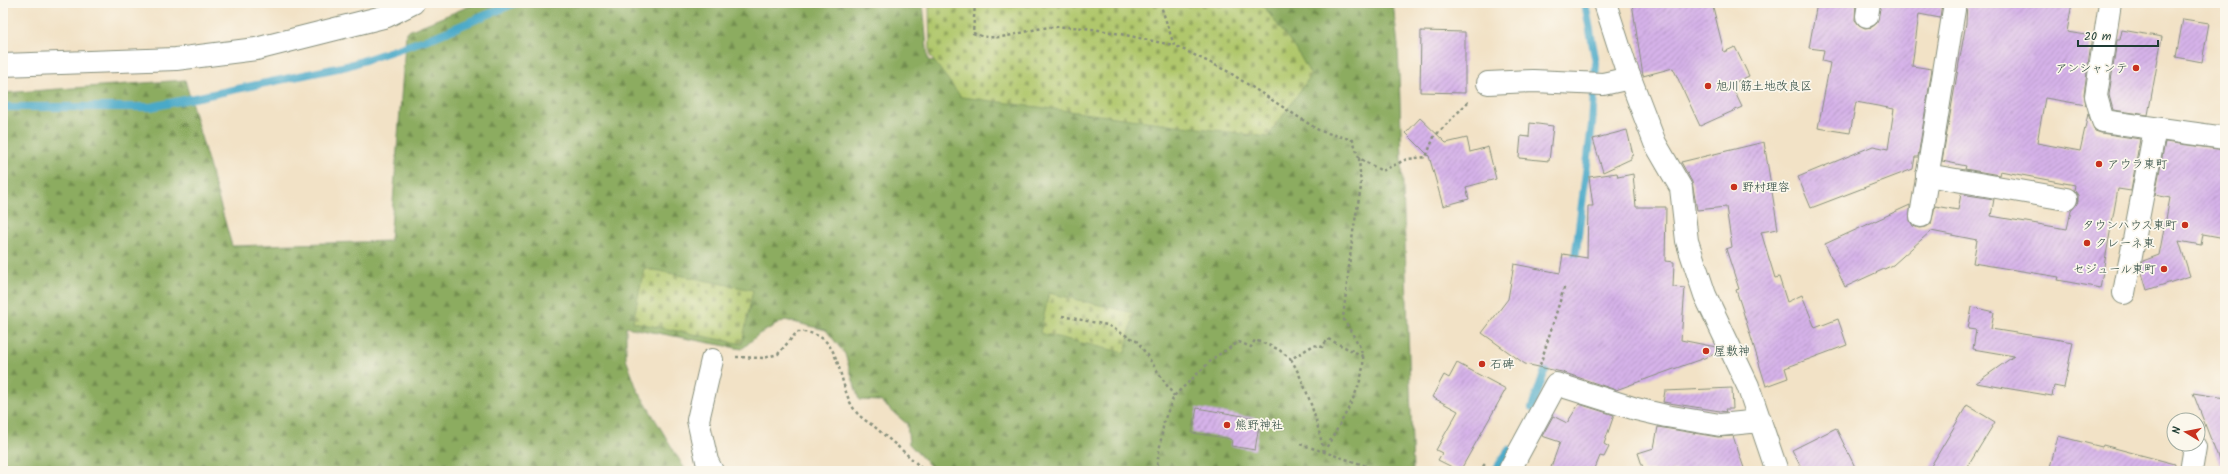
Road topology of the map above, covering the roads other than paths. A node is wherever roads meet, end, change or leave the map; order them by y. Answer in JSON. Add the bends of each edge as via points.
{"nodes":[{"id":1,"x":413,"y":3,"type":"edge"},
{"id":2,"x":1605,"y":3,"type":"edge"},
{"id":3,"x":1955,"y":3,"type":"edge"},
{"id":4,"x":2110,"y":3,"type":"edge"},
{"id":5,"x":3,"y":65,"type":"edge"},
{"id":6,"x":1630,"y":78,"type":"junction"},
{"id":7,"x":1494,"y":83,"type":"road end"},
{"id":8,"x":2155,"y":129,"type":"junction"},
{"id":9,"x":2225,"y":138,"type":"edge"},
{"id":10,"x":1927,"y":175,"type":"junction"},
{"id":11,"x":2066,"y":199,"type":"dead end"},
{"id":12,"x":1920,"y":216,"type":"dead end"},
{"id":13,"x":2124,"y":293,"type":"dead end"},
{"id":14,"x":712,"y":360,"type":"dead end"},
{"id":15,"x":1760,"y":421,"type":"junction"},
{"id":16,"x":2193,"y":452,"type":"edge"},
{"id":17,"x":1510,"y":469,"type":"dead end"},
{"id":18,"x":712,"y":471,"type":"edge"},
{"id":19,"x":1777,"y":471,"type":"edge"},
{"id":20,"x":2191,"y":471,"type":"edge"}],
"edges":[{"from":1,"to":5,"type":"street","via":[[387,16],[256,49],[176,59]]},
{"from":2,"to":6,"type":"street"},
{"from":3,"to":10,"type":"street"},
{"from":4,"to":8,"type":"street","via":[[2096,96],[2103,122]]},
{"from":6,"to":7,"type":"street","via":[[1596,83]]},
{"from":6,"to":15,"type":"street","via":[[1655,143],[1681,188],[1687,241],[1705,296],[1748,386]]},
{"from":8,"to":9,"type":"street"},
{"from":8,"to":13,"type":"street"},
{"from":10,"to":11,"type":"street"},
{"from":10,"to":12,"type":"street"},
{"from":14,"to":18,"type":"street","via":[[698,420],[707,461]]},
{"from":15,"to":17,"type":"street","via":[[1720,425],[1666,416],[1556,384]]},
{"from":15,"to":19,"type":"street"},
{"from":16,"to":20,"type":"street"}]}
